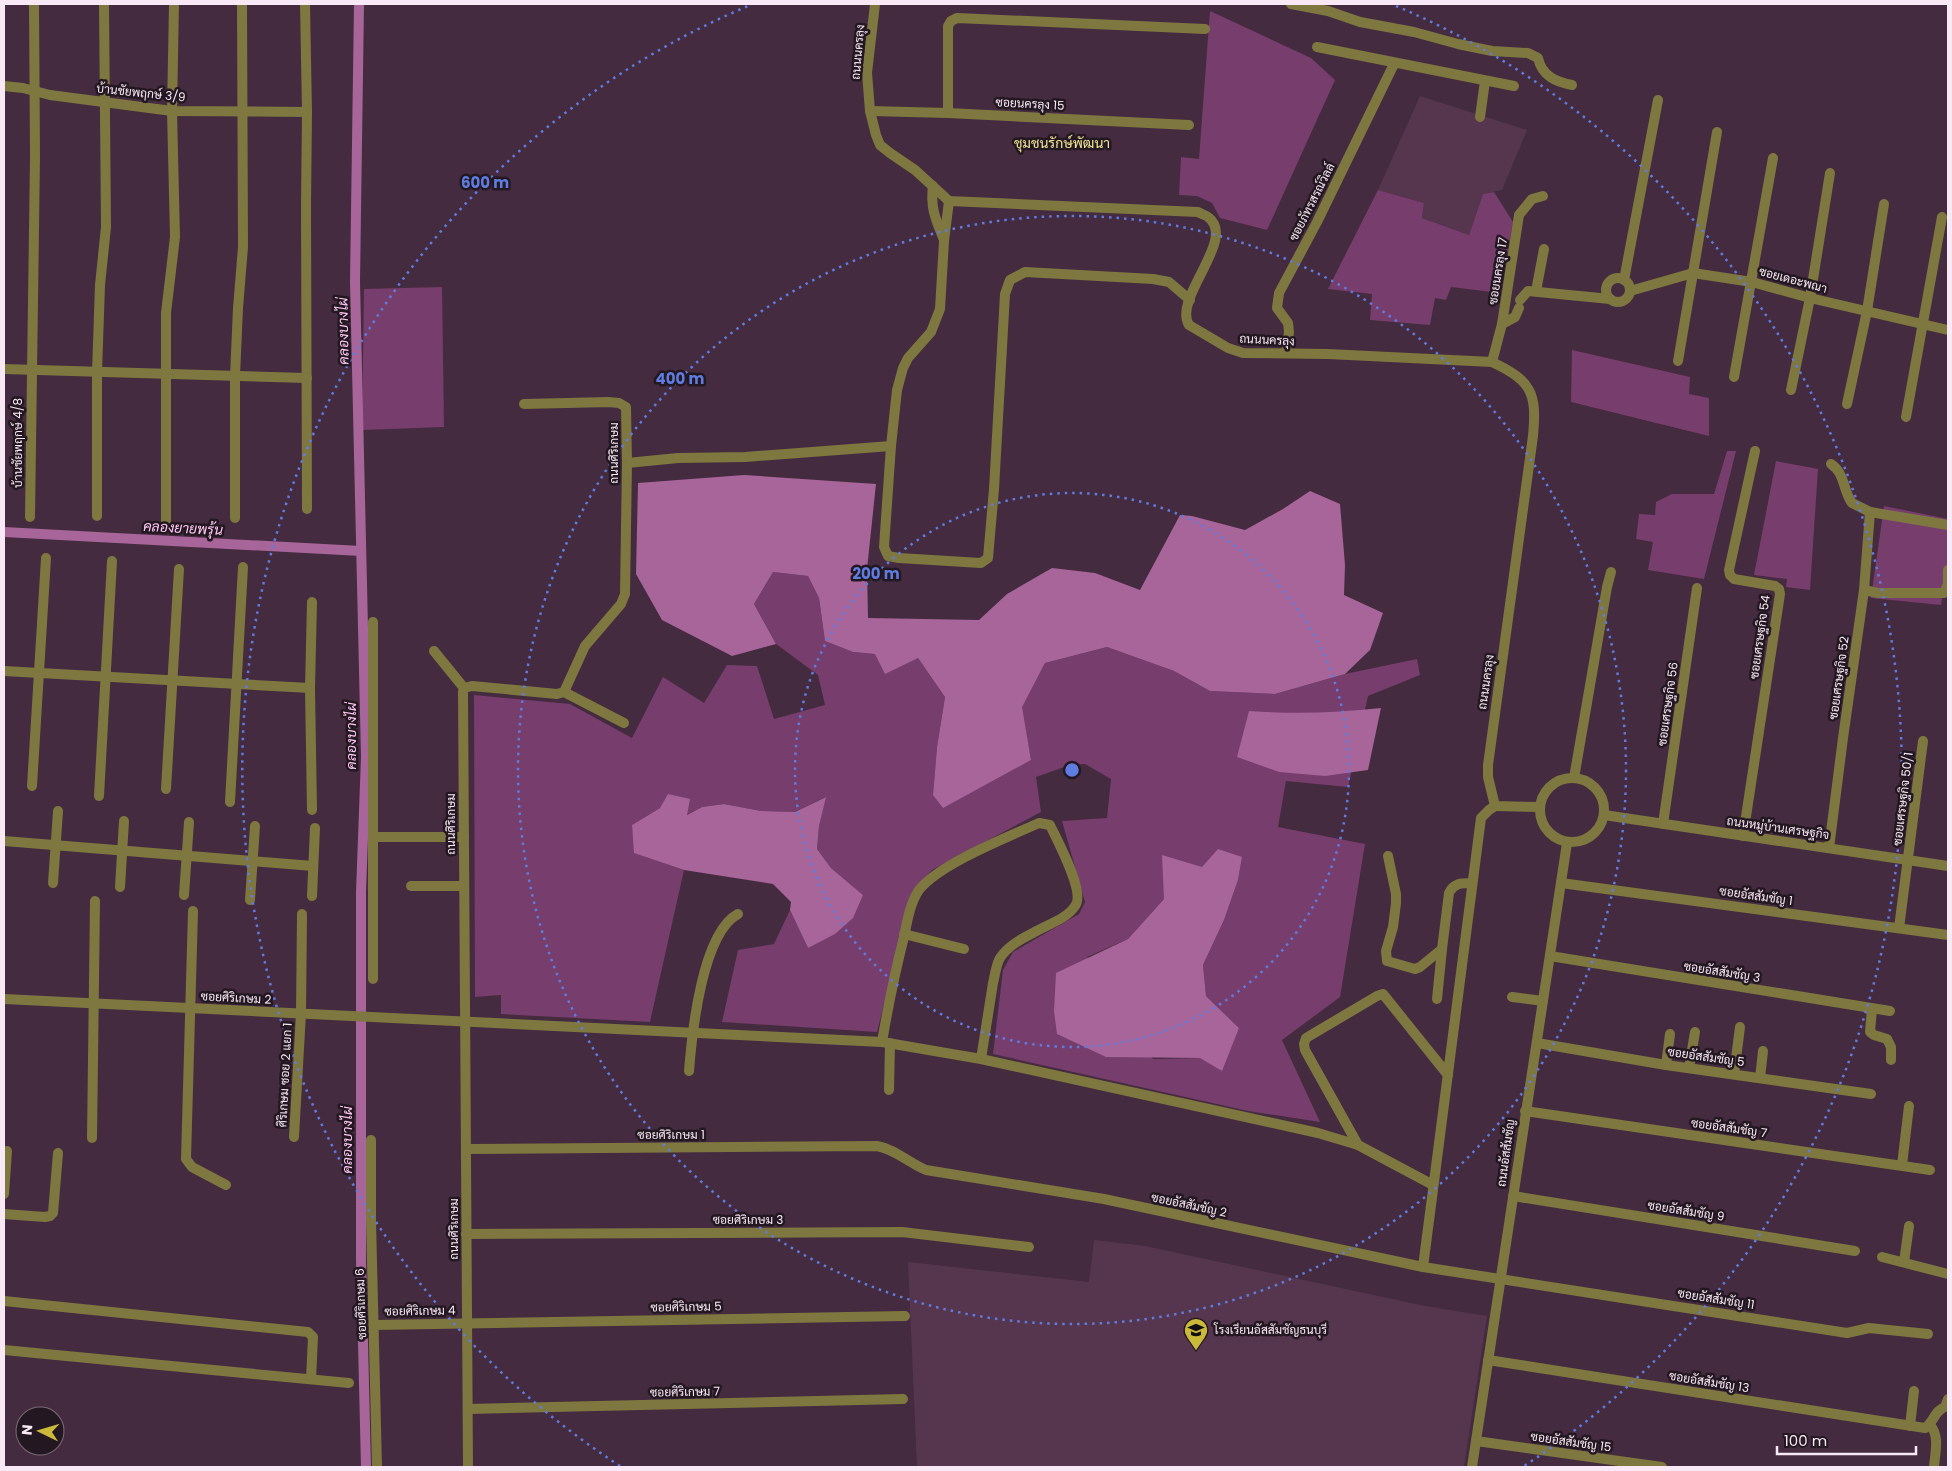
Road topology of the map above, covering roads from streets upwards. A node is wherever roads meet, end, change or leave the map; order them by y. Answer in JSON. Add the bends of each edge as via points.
{"nodes":[{"id":1,"x":34,"y":4,"type":"edge"},
{"id":2,"x":104,"y":4,"type":"edge"},
{"id":3,"x":174,"y":4,"type":"edge"},
{"id":4,"x":242,"y":4,"type":"edge"},
{"id":5,"x":305,"y":4,"type":"edge"},
{"id":6,"x":875,"y":4,"type":"edge"},
{"id":7,"x":1291,"y":4,"type":"edge"},
{"id":8,"x":1205,"y":29,"type":"dead end"},
{"id":9,"x":1317,"y":47,"type":"dead end"},
{"id":10,"x":1394,"y":64,"type":"junction"},
{"id":11,"x":1485,"y":81,"type":"junction"},
{"id":12,"x":1572,"y":85,"type":"dead end"},
{"id":13,"x":4,"y":86,"type":"edge"},
{"id":14,"x":1514,"y":86,"type":"dead end"},
{"id":15,"x":36,"y":91,"type":"junction"},
{"id":16,"x":1658,"y":100,"type":"dead end"},
{"id":17,"x":105,"y":102,"type":"junction"},
{"id":18,"x":172,"y":111,"type":"junction"},
{"id":19,"x":242,"y":111,"type":"junction"},
{"id":20,"x":870,"y":111,"type":"junction"},
{"id":21,"x":307,"y":112,"type":"junction"},
{"id":22,"x":948,"y":113,"type":"junction"},
{"id":23,"x":1480,"y":117,"type":"dead end"},
{"id":24,"x":1189,"y":125,"type":"dead end"},
{"id":25,"x":1717,"y":132,"type":"dead end"},
{"id":26,"x":1773,"y":158,"type":"dead end"},
{"id":27,"x":1830,"y":173,"type":"dead end"},
{"id":28,"x":933,"y":186,"type":"junction"},
{"id":29,"x":1543,"y":196,"type":"dead end"},
{"id":30,"x":949,"y":201,"type":"junction"},
{"id":31,"x":1884,"y":204,"type":"dead end"},
{"id":32,"x":1942,"y":216,"type":"dead end"},
{"id":33,"x":944,"y":241,"type":"junction"},
{"id":34,"x":1544,"y":249,"type":"dead end"},
{"id":35,"x":1693,"y":273,"type":"junction"},
{"id":36,"x":1624,"y":280,"type":"junction"},
{"id":37,"x":1752,"y":282,"type":"junction"},
{"id":38,"x":1536,"y":291,"type":"junction"},
{"id":39,"x":1630,"y":291,"type":"junction"},
{"id":40,"x":1810,"y":298,"type":"junction"},
{"id":41,"x":1610,"y":299,"type":"junction"},
{"id":42,"x":1190,"y":300,"type":"junction"},
{"id":43,"x":1867,"y":311,"type":"junction"},
{"id":44,"x":1502,"y":324,"type":"junction"},
{"id":45,"x":1923,"y":325,"type":"junction"},
{"id":46,"x":1948,"y":330,"type":"edge"},
{"id":47,"x":1286,"y":353,"type":"junction"},
{"id":48,"x":1678,"y":360,"type":"dead end"},
{"id":49,"x":1492,"y":362,"type":"junction"},
{"id":50,"x":4,"y":369,"type":"edge"},
{"id":51,"x":31,"y":370,"type":"junction"},
{"id":52,"x":97,"y":372,"type":"junction"},
{"id":53,"x":166,"y":374,"type":"junction"},
{"id":54,"x":235,"y":376,"type":"junction"},
{"id":55,"x":1734,"y":377,"type":"dead end"},
{"id":56,"x":307,"y":378,"type":"junction"},
{"id":57,"x":1791,"y":390,"type":"dead end"},
{"id":58,"x":524,"y":404,"type":"dead end"},
{"id":59,"x":1847,"y":404,"type":"dead end"},
{"id":60,"x":1906,"y":417,"type":"dead end"},
{"id":61,"x":891,"y":446,"type":"junction"},
{"id":62,"x":1755,"y":451,"type":"dead end"},
{"id":63,"x":627,"y":463,"type":"junction"},
{"id":64,"x":1831,"y":464,"type":"dead end"},
{"id":65,"x":307,"y":509,"type":"dead end"},
{"id":66,"x":1870,"y":512,"type":"junction"},
{"id":67,"x":97,"y":516,"type":"dead end"},
{"id":68,"x":30,"y":517,"type":"dead end"},
{"id":69,"x":235,"y":518,"type":"dead end"},
{"id":70,"x":166,"y":521,"type":"dead end"},
{"id":71,"x":1948,"y":525,"type":"edge"},
{"id":72,"x":46,"y":558,"type":"dead end"},
{"id":73,"x":112,"y":561,"type":"dead end"},
{"id":74,"x":243,"y":567,"type":"dead end"},
{"id":75,"x":179,"y":570,"type":"dead end"},
{"id":76,"x":1948,"y":570,"type":"edge"},
{"id":77,"x":1612,"y":572,"type":"dead end"},
{"id":78,"x":1697,"y":588,"type":"dead end"},
{"id":79,"x":1864,"y":590,"type":"junction"},
{"id":80,"x":312,"y":602,"type":"dead end"},
{"id":81,"x":373,"y":622,"type":"dead end"},
{"id":82,"x":434,"y":651,"type":"dead end"},
{"id":83,"x":4,"y":671,"type":"edge"},
{"id":84,"x":39,"y":673,"type":"junction"},
{"id":85,"x":106,"y":676,"type":"junction"},
{"id":86,"x":173,"y":680,"type":"junction"},
{"id":87,"x":235,"y":685,"type":"junction"},
{"id":88,"x":310,"y":688,"type":"junction"},
{"id":89,"x":464,"y":688,"type":"junction"},
{"id":90,"x":564,"y":692,"type":"junction"},
{"id":91,"x":624,"y":723,"type":"dead end"},
{"id":92,"x":1923,"y":741,"type":"dead end"},
{"id":93,"x":1574,"y":778,"type":"junction"},
{"id":94,"x":32,"y":786,"type":"dead end"},
{"id":95,"x":166,"y":789,"type":"dead end"},
{"id":96,"x":99,"y":796,"type":"dead end"},
{"id":97,"x":230,"y":802,"type":"dead end"},
{"id":98,"x":1496,"y":806,"type":"junction"},
{"id":99,"x":1540,"y":807,"type":"junction"},
{"id":100,"x":312,"y":810,"type":"dead end"},
{"id":101,"x":58,"y":811,"type":"dead end"},
{"id":102,"x":1604,"y":815,"type":"junction"},
{"id":103,"x":124,"y":821,"type":"dead end"},
{"id":104,"x":189,"y":822,"type":"dead end"},
{"id":105,"x":1663,"y":824,"type":"junction"},
{"id":106,"x":256,"y":826,"type":"dead end"},
{"id":107,"x":315,"y":828,"type":"dead end"},
{"id":108,"x":1743,"y":836,"type":"junction"},
{"id":109,"x":374,"y":837,"type":"junction"},
{"id":110,"x":464,"y":837,"type":"junction"},
{"id":111,"x":4,"y":841,"type":"edge"},
{"id":112,"x":1566,"y":843,"type":"junction"},
{"id":113,"x":55,"y":845,"type":"junction"},
{"id":114,"x":1829,"y":848,"type":"junction"},
{"id":115,"x":122,"y":850,"type":"junction"},
{"id":116,"x":1388,"y":856,"type":"dead end"},
{"id":117,"x":186,"y":857,"type":"junction"},
{"id":118,"x":1908,"y":860,"type":"junction"},
{"id":119,"x":253,"y":862,"type":"junction"},
{"id":120,"x":313,"y":866,"type":"junction"},
{"id":121,"x":1948,"y":866,"type":"edge"},
{"id":122,"x":52,"y":883,"type":"dead end"},
{"id":123,"x":1472,"y":883,"type":"junction"},
{"id":124,"x":1561,"y":883,"type":"junction"},
{"id":125,"x":411,"y":886,"type":"dead end"},
{"id":126,"x":464,"y":886,"type":"junction"},
{"id":127,"x":120,"y":887,"type":"dead end"},
{"id":128,"x":184,"y":895,"type":"dead end"},
{"id":129,"x":312,"y":896,"type":"dead end"},
{"id":130,"x":250,"y":900,"type":"dead end"},
{"id":131,"x":95,"y":901,"type":"dead end"},
{"id":132,"x":193,"y":911,"type":"dead end"},
{"id":133,"x":302,"y":914,"type":"dead end"},
{"id":134,"x":738,"y":914,"type":"dead end"},
{"id":135,"x":1899,"y":928,"type":"junction"},
{"id":136,"x":904,"y":934,"type":"junction"},
{"id":137,"x":1948,"y":935,"type":"edge"},
{"id":138,"x":964,"y":949,"type":"dead end"},
{"id":139,"x":1442,"y":949,"type":"junction"},
{"id":140,"x":1550,"y":956,"type":"junction"},
{"id":141,"x":373,"y":979,"type":"dead end"},
{"id":142,"x":1512,"y":997,"type":"dead end"},
{"id":143,"x":4,"y":999,"type":"edge"},
{"id":144,"x":1437,"y":999,"type":"dead end"},
{"id":145,"x":1543,"y":1001,"type":"junction"},
{"id":146,"x":94,"y":1003,"type":"junction"},
{"id":147,"x":190,"y":1008,"type":"junction"},
{"id":148,"x":1872,"y":1009,"type":"junction"},
{"id":149,"x":1890,"y":1011,"type":"dead end"},
{"id":150,"x":301,"y":1013,"type":"junction"},
{"id":151,"x":466,"y":1022,"type":"junction"},
{"id":152,"x":1740,"y":1027,"type":"dead end"},
{"id":153,"x":692,"y":1032,"type":"junction"},
{"id":154,"x":1695,"y":1032,"type":"dead end"},
{"id":155,"x":1670,"y":1034,"type":"dead end"},
{"id":156,"x":886,"y":1043,"type":"junction"},
{"id":157,"x":1537,"y":1043,"type":"junction"},
{"id":158,"x":1763,"y":1051,"type":"dead end"},
{"id":159,"x":981,"y":1059,"type":"junction"},
{"id":160,"x":1891,"y":1060,"type":"dead end"},
{"id":161,"x":1666,"y":1064,"type":"junction"},
{"id":162,"x":1689,"y":1068,"type":"junction"},
{"id":163,"x":690,"y":1071,"type":"dead end"},
{"id":164,"x":1734,"y":1074,"type":"junction"},
{"id":165,"x":1448,"y":1075,"type":"junction"},
{"id":166,"x":1760,"y":1078,"type":"junction"},
{"id":167,"x":888,"y":1090,"type":"dead end"},
{"id":168,"x":1871,"y":1094,"type":"dead end"},
{"id":169,"x":1908,"y":1106,"type":"dead end"},
{"id":170,"x":1525,"y":1111,"type":"junction"},
{"id":171,"x":294,"y":1137,"type":"dead end"},
{"id":172,"x":92,"y":1138,"type":"dead end"},
{"id":173,"x":371,"y":1140,"type":"dead end"},
{"id":174,"x":1358,"y":1145,"type":"junction"},
{"id":175,"x":877,"y":1146,"type":"joint"},
{"id":176,"x":466,"y":1149,"type":"junction"},
{"id":177,"x":7,"y":1151,"type":"dead end"},
{"id":178,"x":58,"y":1153,"type":"dead end"},
{"id":179,"x":1902,"y":1165,"type":"junction"},
{"id":180,"x":1930,"y":1170,"type":"dead end"},
{"id":181,"x":226,"y":1185,"type":"dead end"},
{"id":182,"x":1433,"y":1185,"type":"junction"},
{"id":183,"x":4,"y":1194,"type":"edge"},
{"id":184,"x":1513,"y":1196,"type":"junction"},
{"id":185,"x":4,"y":1214,"type":"edge"},
{"id":186,"x":1909,"y":1226,"type":"dead end"},
{"id":187,"x":466,"y":1234,"type":"junction"},
{"id":188,"x":1029,"y":1247,"type":"dead end"},
{"id":189,"x":1855,"y":1251,"type":"dead end"},
{"id":190,"x":1882,"y":1257,"type":"dead end"},
{"id":191,"x":1904,"y":1262,"type":"junction"},
{"id":192,"x":1423,"y":1267,"type":"junction"},
{"id":193,"x":1948,"y":1274,"type":"edge"},
{"id":194,"x":1500,"y":1278,"type":"junction"},
{"id":195,"x":4,"y":1301,"type":"edge"},
{"id":196,"x":905,"y":1316,"type":"dead end"},
{"id":197,"x":467,"y":1323,"type":"junction"},
{"id":198,"x":374,"y":1325,"type":"junction"},
{"id":199,"x":1928,"y":1334,"type":"dead end"},
{"id":200,"x":4,"y":1350,"type":"edge"},
{"id":201,"x":1488,"y":1360,"type":"junction"},
{"id":202,"x":311,"y":1379,"type":"junction"},
{"id":203,"x":349,"y":1383,"type":"dead end"},
{"id":204,"x":1914,"y":1391,"type":"dead end"},
{"id":205,"x":903,"y":1399,"type":"dead end"},
{"id":206,"x":1948,"y":1399,"type":"edge"},
{"id":207,"x":1948,"y":1404,"type":"edge"},
{"id":208,"x":468,"y":1409,"type":"junction"},
{"id":209,"x":1910,"y":1426,"type":"junction"},
{"id":210,"x":1928,"y":1426,"type":"junction"},
{"id":211,"x":1476,"y":1441,"type":"junction"},
{"id":212,"x":377,"y":1467,"type":"edge"},
{"id":213,"x":468,"y":1467,"type":"edge"},
{"id":214,"x":1472,"y":1467,"type":"edge"},
{"id":215,"x":1662,"y":1467,"type":"edge"},
{"id":216,"x":1934,"y":1467,"type":"edge"}],
"edges":[{"from":1,"to":15,"type":"street","name":"บ้านชัยพฤกษ์ 4/8"},
{"from":2,"to":17,"type":"street"},
{"from":3,"to":18,"type":"street"},
{"from":4,"to":19,"type":"street"},
{"from":5,"to":21,"type":"street"},
{"from":6,"to":20,"type":"street","name":"ถนนนครลุง","via":[[867,73]]},
{"from":7,"to":12,"type":"street","via":[[1458,44],[1492,51],[1528,53],[1538,58],[1551,78]]},
{"from":8,"to":22,"type":"street","via":[[957,18],[948,26]]},
{"from":9,"to":10,"type":"street"},
{"from":10,"to":11,"type":"street"},
{"from":10,"to":47,"type":"street","name":"ซอยภัทรสรณ์วิลล์","via":[[1279,294],[1277,308],[1288,323]]},
{"from":11,"to":14,"type":"street"},
{"from":11,"to":23,"type":"street"},
{"from":13,"to":15,"type":"street","name":"บ้านชัยพฤกษ์ 3/9"},
{"from":15,"to":17,"type":"street","name":"บ้านชัยพฤกษ์ 3/9"},
{"from":15,"to":51,"type":"street","name":"บ้านชัยพฤกษ์ 4/8"},
{"from":16,"to":36,"type":"street"},
{"from":17,"to":18,"type":"street","name":"บ้านชัยพฤกษ์ 3/9"},
{"from":17,"to":52,"type":"street","via":[[106,232],[100,285]]},
{"from":18,"to":19,"type":"street","name":"บ้านชัยพฤกษ์ 3/9"},
{"from":18,"to":53,"type":"street","via":[[175,237],[166,313]]},
{"from":19,"to":21,"type":"street","name":"บ้านชัยพฤกษ์ 3/9"},
{"from":19,"to":54,"type":"street","via":[[243,247]]},
{"from":20,"to":22,"type":"street","name":"ซอยนครลุง 15"},
{"from":20,"to":28,"type":"street","name":"ถนนนครลุง","via":[[880,145]]},
{"from":21,"to":56,"type":"street"},
{"from":22,"to":24,"type":"street","name":"ซอยนครลุง 15"},
{"from":25,"to":35,"type":"street"},
{"from":26,"to":37,"type":"street"},
{"from":27,"to":40,"type":"street"},
{"from":28,"to":30,"type":"street","name":"ถนนนครลุง"},
{"from":28,"to":33,"type":"street","via":[[933,211]]},
{"from":29,"to":44,"type":"street","name":"ซอยนครลุง 17","via":[[1532,199],[1521,211]]},
{"from":30,"to":33,"type":"street"},
{"from":30,"to":42,"type":"street","name":"ถนนนครลุง","via":[[1198,212],[1210,218],[1216,239]]},
{"from":31,"to":43,"type":"street"},
{"from":32,"to":45,"type":"street"},
{"from":33,"to":61,"type":"street","via":[[940,309],[932,332],[903,368],[895,403]]},
{"from":34,"to":38,"type":"street"},
{"from":35,"to":37,"type":"street","name":"ซอยเดอะพณา"},
{"from":35,"to":39,"type":"street","name":"ซอยเดอะพณา"},
{"from":35,"to":48,"type":"street"},
{"from":36,"to":39,"type":"street"},
{"from":36,"to":41,"type":"street","via":[[1617,278],[1610,282],[1606,289]]},
{"from":37,"to":40,"type":"street","name":"ซอยเดอะพณา"},
{"from":37,"to":55,"type":"street"},
{"from":38,"to":41,"type":"street","name":"ซอยเดอะพณา"},
{"from":38,"to":44,"type":"street","via":[[1528,290],[1515,316]]},
{"from":39,"to":41,"type":"street","name":"ซอยเดอะพณา","via":[[1622,302]]},
{"from":40,"to":43,"type":"street","name":"ซอยเดอะพณา"},
{"from":40,"to":57,"type":"street"},
{"from":42,"to":47,"type":"street","name":"ถนนนครลุง","via":[[1186,319],[1190,325],[1235,352]]},
{"from":42,"to":61,"type":"street","via":[[1169,282],[1153,280],[1025,272],[1010,280],[1005,294],[989,554],[981,563],[888,556],[884,547]]},
{"from":43,"to":45,"type":"street","name":"ซอยเดอะพณา"},
{"from":43,"to":59,"type":"street"},
{"from":44,"to":49,"type":"street","name":"ซอยนครลุง 17"},
{"from":45,"to":46,"type":"street","name":"ซอยเดอะพณา"},
{"from":45,"to":60,"type":"street"},
{"from":47,"to":49,"type":"street","name":"ถนนนครลุง"},
{"from":49,"to":98,"type":"street","name":"ถนนนครลุง","via":[[1526,383],[1534,398],[1535,410],[1488,765]]},
{"from":50,"to":51,"type":"street"},
{"from":51,"to":52,"type":"street"},
{"from":51,"to":68,"type":"street","name":"บ้านชัยพฤกษ์ 4/8"},
{"from":52,"to":53,"type":"street"},
{"from":52,"to":67,"type":"street"},
{"from":53,"to":54,"type":"street"},
{"from":53,"to":70,"type":"street"},
{"from":54,"to":56,"type":"street"},
{"from":54,"to":69,"type":"street"},
{"from":56,"to":65,"type":"street"},
{"from":58,"to":63,"type":"street","name":"ถนนศิริเกษม","via":[[608,402],[626,407]]},
{"from":61,"to":63,"type":"street"},
{"from":62,"to":108,"type":"street","name":"ซอยเศรษฐกิจ 54","via":[[1729,570],[1734,579],[1774,586],[1780,594]]},
{"from":63,"to":90,"type":"street","name":"ถนนศิริเกษม","via":[[625,594],[621,604],[585,646]]},
{"from":64,"to":66,"type":"street","via":[[1841,474],[1852,503]]},
{"from":66,"to":71,"type":"street"},
{"from":66,"to":79,"type":"street","name":"ซอยเศรษฐกิจ 52"},
{"from":72,"to":84,"type":"street"},
{"from":73,"to":85,"type":"street"},
{"from":74,"to":87,"type":"street"},
{"from":75,"to":86,"type":"street"},
{"from":76,"to":79,"type":"street","via":[[1948,584],[1944,592],[1878,593]]},
{"from":77,"to":93,"type":"street"},
{"from":78,"to":105,"type":"street","name":"ซอยเศรษฐกิจ 56"},
{"from":79,"to":114,"type":"street","name":"ซอยเศรษฐกิจ 52"},
{"from":80,"to":88,"type":"street"},
{"from":81,"to":109,"type":"street"},
{"from":82,"to":89,"type":"street"},
{"from":83,"to":84,"type":"street"},
{"from":84,"to":85,"type":"street"},
{"from":84,"to":94,"type":"street"},
{"from":85,"to":86,"type":"street"},
{"from":85,"to":96,"type":"street"},
{"from":86,"to":87,"type":"street"},
{"from":86,"to":95,"type":"street"},
{"from":87,"to":88,"type":"street"},
{"from":87,"to":97,"type":"street"},
{"from":88,"to":100,"type":"street"},
{"from":89,"to":90,"type":"street"},
{"from":89,"to":110,"type":"street","name":"ถนนศิริเกษม"},
{"from":90,"to":91,"type":"street"},
{"from":92,"to":118,"type":"street","name":"ซอยเศรษฐกิจ 50/1"},
{"from":93,"to":99,"type":"street","via":[[1552,784]]},
{"from":93,"to":102,"type":"street","via":[[1588,782],[1598,791],[1604,804]]},
{"from":98,"to":99,"type":"street"},
{"from":98,"to":123,"type":"street","via":[[1481,818]]},
{"from":99,"to":112,"type":"street","via":[[1545,829]]},
{"from":101,"to":113,"type":"street"},
{"from":102,"to":105,"type":"street","name":"ถนนหมู่บ้านเศรษฐกิจ"},
{"from":102,"to":112,"type":"street","via":[[1598,830],[1589,838]]},
{"from":103,"to":115,"type":"street"},
{"from":104,"to":117,"type":"street"},
{"from":105,"to":108,"type":"street","name":"ถนนหมู่บ้านเศรษฐกิจ"},
{"from":106,"to":119,"type":"street"},
{"from":107,"to":120,"type":"street"},
{"from":108,"to":114,"type":"street","name":"ถนนหมู่บ้านเศรษฐกิจ"},
{"from":109,"to":110,"type":"street"},
{"from":109,"to":141,"type":"street"},
{"from":110,"to":126,"type":"street","name":"ถนนศิริเกษม"},
{"from":111,"to":113,"type":"street"},
{"from":112,"to":124,"type":"street","name":"ถนนอัสสัมชัญ"},
{"from":113,"to":115,"type":"street"},
{"from":113,"to":122,"type":"street"},
{"from":114,"to":118,"type":"street","name":"ถนนหมู่บ้านเศรษฐกิจ"},
{"from":115,"to":117,"type":"street"},
{"from":115,"to":127,"type":"street"},
{"from":116,"to":139,"type":"street","via":[[1396,902],[1386,950],[1387,961],[1415,969]]},
{"from":117,"to":119,"type":"street"},
{"from":117,"to":128,"type":"street"},
{"from":118,"to":121,"type":"street","name":"ถนนหมู่บ้านเศรษฐกิจ"},
{"from":118,"to":135,"type":"street","name":"ซอยเศรษฐกิจ 50/1"},
{"from":119,"to":120,"type":"street"},
{"from":119,"to":130,"type":"street"},
{"from":120,"to":129,"type":"street"},
{"from":123,"to":139,"type":"street","via":[[1460,883],[1449,894]]},
{"from":123,"to":165,"type":"street"},
{"from":124,"to":135,"type":"street","name":"ซอยอัสสัมชัญ 1"},
{"from":124,"to":140,"type":"street","name":"ถนนอัสสัมชัญ"},
{"from":125,"to":126,"type":"street"},
{"from":126,"to":151,"type":"street","name":"ถนนศิริเกษม"},
{"from":131,"to":146,"type":"street"},
{"from":132,"to":147,"type":"street"},
{"from":133,"to":150,"type":"street","name":"ศิริเกษม ซอย 2 แยก 1"},
{"from":134,"to":153,"type":"street","via":[[730,919],[717,940],[702,981]]},
{"from":135,"to":137,"type":"street","name":"ซอยอัสสัมชัญ 1"},
{"from":136,"to":138,"type":"street"},
{"from":136,"to":156,"type":"street"},
{"from":136,"to":159,"type":"street","via":[[913,901],[926,883],[992,844],[1039,823],[1050,825],[1076,884],[1078,900],[1067,914],[1018,941],[1000,958]]},
{"from":139,"to":144,"type":"street"},
{"from":140,"to":145,"type":"street","name":"ถนนอัสสัมชัญ"},
{"from":140,"to":148,"type":"street","name":"ซอยอัสสัมชัญ 3"},
{"from":142,"to":145,"type":"street"},
{"from":143,"to":146,"type":"street","name":"ซอยศิริเกษม 2"},
{"from":145,"to":157,"type":"street","name":"ถนนอัสสัมชัญ"},
{"from":146,"to":147,"type":"street","name":"ซอยศิริเกษม 2"},
{"from":146,"to":172,"type":"street"},
{"from":147,"to":150,"type":"street","name":"ซอยศิริเกษม 2"},
{"from":147,"to":181,"type":"street","via":[[186,1159],[192,1167]]},
{"from":148,"to":149,"type":"street","name":"ซอยอัสสัมชัญ 3"},
{"from":148,"to":160,"type":"street","via":[[1870,1032],[1887,1039]]},
{"from":150,"to":151,"type":"street","name":"ซอยศิริเกษม 2"},
{"from":150,"to":171,"type":"street","name":"ศิริเกษม ซอย 2 แยก 1"},
{"from":151,"to":153,"type":"street","name":"ซอยศิริเกษม 2"},
{"from":151,"to":176,"type":"street","name":"ถนนศิริเกษม"},
{"from":152,"to":164,"type":"street"},
{"from":153,"to":156,"type":"street","name":"ซอยศิริเกษม 2"},
{"from":153,"to":163,"type":"street"},
{"from":154,"to":162,"type":"street"},
{"from":155,"to":161,"type":"street"},
{"from":156,"to":159,"type":"street","name":"ซอยศิริเกษม 2"},
{"from":156,"to":167,"type":"street"},
{"from":157,"to":161,"type":"street","name":"ซอยอัสสัมชัญ 5"},
{"from":157,"to":170,"type":"street","name":"ถนนอัสสัมชัญ"},
{"from":158,"to":166,"type":"street"},
{"from":159,"to":174,"type":"street","name":"ซอยศิริเกษม 2","via":[[1318,1133]]},
{"from":161,"to":162,"type":"street","name":"ซอยอัสสัมชัญ 5"},
{"from":162,"to":164,"type":"street","name":"ซอยอัสสัมชัญ 5"},
{"from":164,"to":166,"type":"street","name":"ซอยอัสสัมชัญ 5"},
{"from":165,"to":174,"type":"street","via":[[1383,994],[1306,1038],[1305,1050]]},
{"from":165,"to":182,"type":"street"},
{"from":166,"to":168,"type":"street","name":"ซอยอัสสัมชัญ 5"},
{"from":169,"to":179,"type":"street"},
{"from":170,"to":179,"type":"street","name":"ซอยอัสสัมชัญ 7"},
{"from":170,"to":184,"type":"street","name":"ถนนอัสสัมชัญ"},
{"from":173,"to":198,"type":"street","name":"ซอยศิริเกษม 6"},
{"from":174,"to":182,"type":"street","name":"ซอยศิริเกษม 2"},
{"from":175,"to":176,"type":"street","name":"ซอยศิริเกษม 1"},
{"from":175,"to":192,"type":"street","name":"ซอยอัสสัมชัญ 2","via":[[897,1153],[926,1170],[1104,1199]]},
{"from":176,"to":187,"type":"street","name":"ถนนศิริเกษม"},
{"from":177,"to":183,"type":"street"},
{"from":178,"to":185,"type":"street","via":[[54,1213],[45,1217]]},
{"from":179,"to":180,"type":"street","name":"ซอยอัสสัมชัญ 7"},
{"from":182,"to":192,"type":"street"},
{"from":184,"to":189,"type":"street","name":"ซอยอัสสัมชัญ 9"},
{"from":184,"to":194,"type":"street","name":"ถนนอัสสัมชัญ"},
{"from":186,"to":191,"type":"street"},
{"from":187,"to":188,"type":"street","name":"ซอยศิริเกษม 3","via":[[902,1232]]},
{"from":187,"to":197,"type":"street","name":"ถนนศิริเกษม"},
{"from":190,"to":191,"type":"street"},
{"from":191,"to":193,"type":"street"},
{"from":192,"to":194,"type":"street","name":"ซอยอัสสัมชัญ 2"},
{"from":194,"to":199,"type":"street","name":"ซอยอัสสัมชัญ 11","via":[[1847,1332],[1869,1328]]},
{"from":194,"to":201,"type":"street","name":"ถนนอัสสัมชัญ"},
{"from":195,"to":202,"type":"street","via":[[308,1332],[312,1336]]},
{"from":196,"to":197,"type":"street","name":"ซอยศิริเกษม 5"},
{"from":197,"to":198,"type":"street","name":"ซอยศิริเกษม 4"},
{"from":197,"to":208,"type":"street","name":"ถนนศิริเกษม"},
{"from":198,"to":212,"type":"street","name":"ซอยศิริเกษม 6"},
{"from":200,"to":202,"type":"street"},
{"from":201,"to":209,"type":"street","name":"ซอยอัสสัมชัญ 13"},
{"from":201,"to":211,"type":"street","name":"ถนนอัสสัมชัญ"},
{"from":202,"to":203,"type":"street"},
{"from":204,"to":209,"type":"street"},
{"from":205,"to":208,"type":"street","name":"ซอยศิริเกษม 7"},
{"from":206,"to":207,"type":"street"},
{"from":207,"to":210,"type":"street","via":[[1940,1409]]},
{"from":208,"to":213,"type":"street","name":"ถนนศิริเกษม"},
{"from":209,"to":210,"type":"street","name":"ซอยอัสสัมชัญ 13"},
{"from":210,"to":216,"type":"street","via":[[1935,1430]]},
{"from":211,"to":214,"type":"street","name":"ถนนอัสสัมชัญ"},
{"from":211,"to":215,"type":"street","name":"ซอยอัสสัมชัญ 15"}]}
